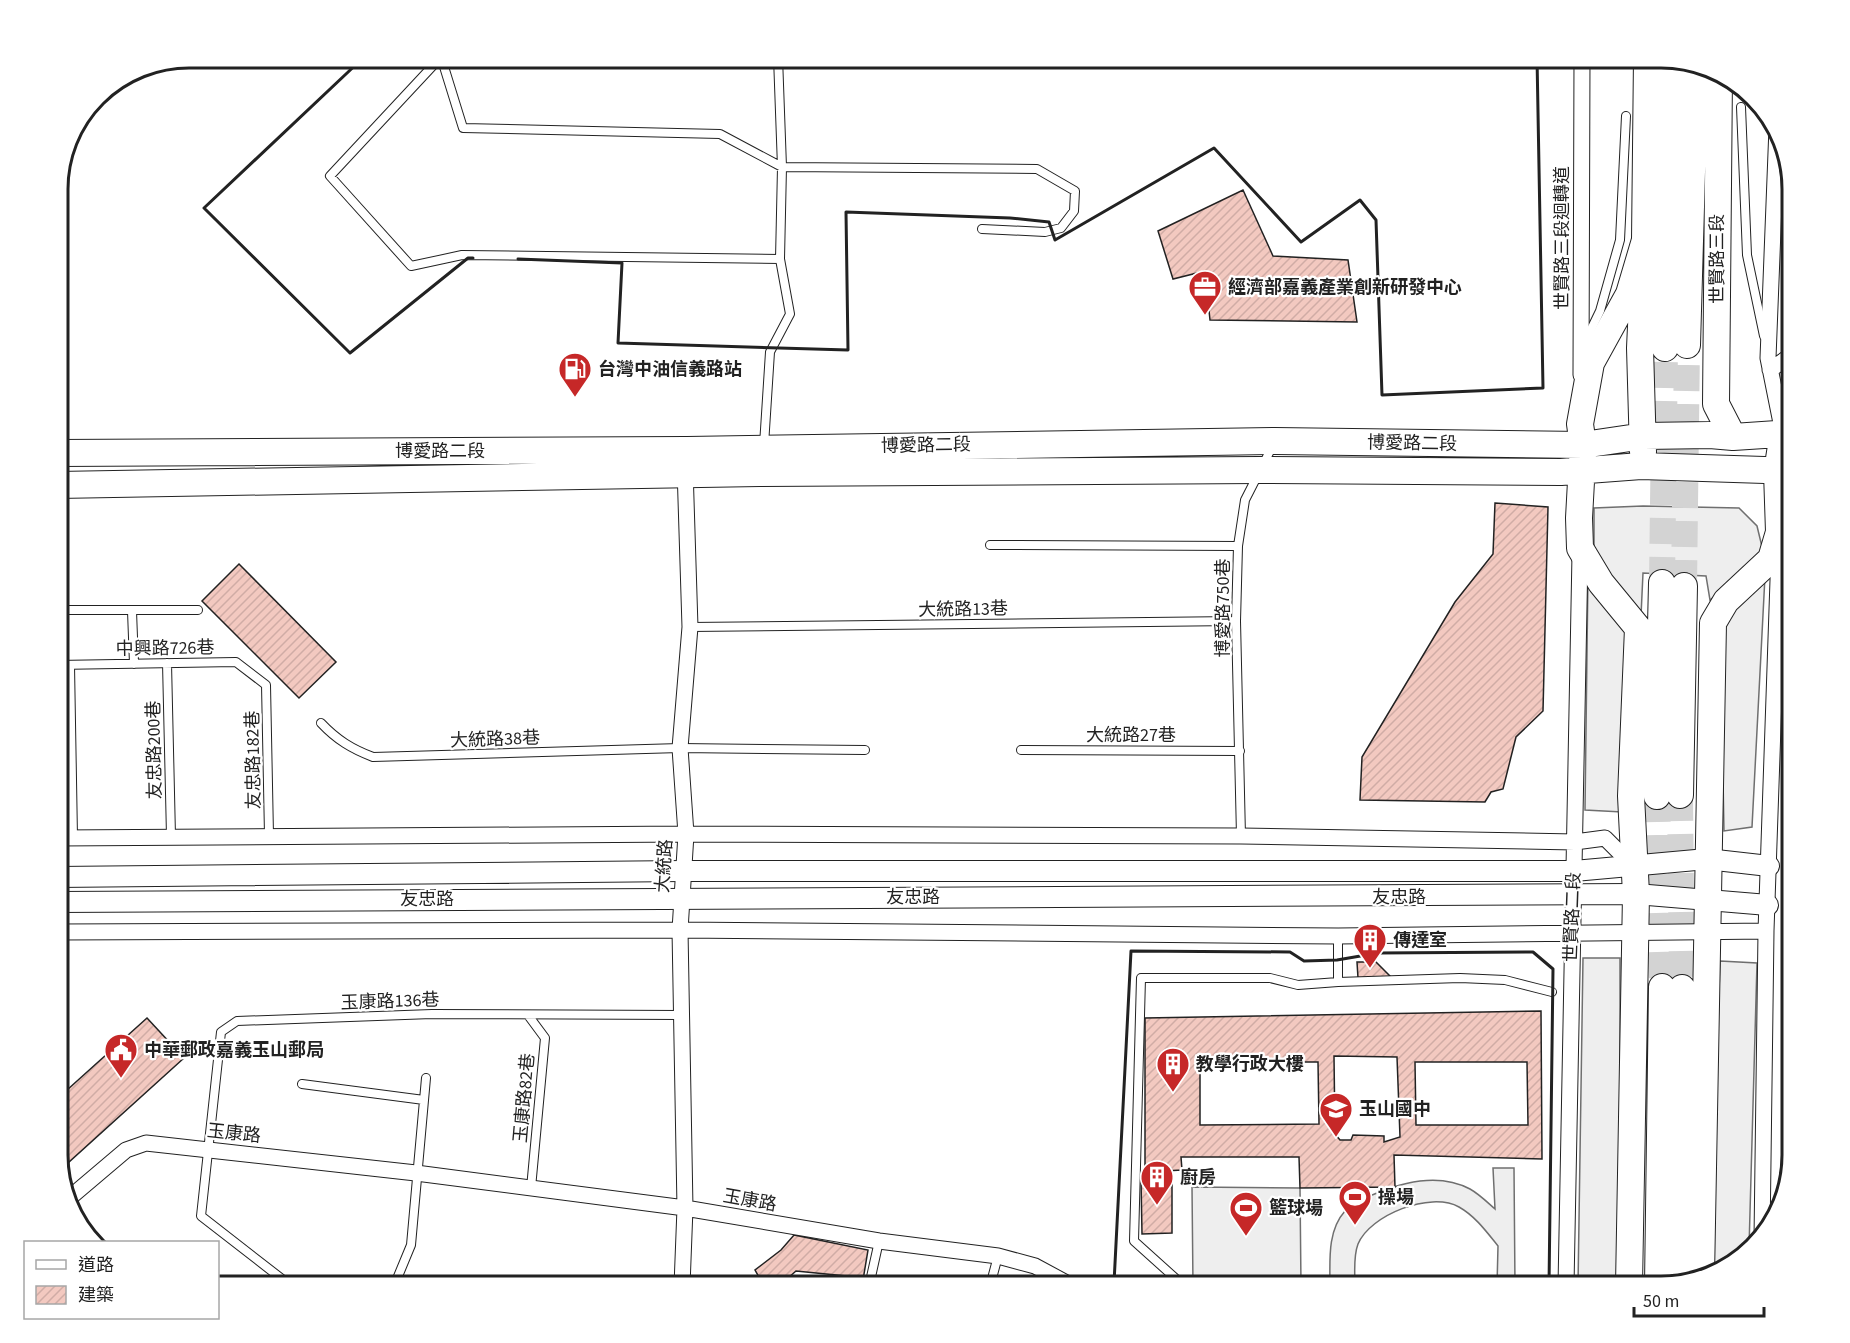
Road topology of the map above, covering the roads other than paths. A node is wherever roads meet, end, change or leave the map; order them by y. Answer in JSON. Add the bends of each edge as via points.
{"nodes":[{"id":1,"x":431,"y":68,"type":"edge"},
{"id":2,"x":444,"y":68,"type":"edge"},
{"id":3,"x":778,"y":68,"type":"edge"},
{"id":4,"x":1582,"y":68,"type":"edge"},
{"id":5,"x":1647,"y":68,"type":"edge"},
{"id":6,"x":1671,"y":69,"type":"edge"},
{"id":7,"x":1695,"y":72,"type":"edge"},
{"id":8,"x":1719,"y":82,"type":"edge"},
{"id":9,"x":1741,"y":107,"type":"dead end"},
{"id":10,"x":1626,"y":116,"type":"dead end"},
{"id":11,"x":1776,"y":150,"type":"edge"},
{"id":12,"x":782,"y":167,"type":"junction"},
{"id":13,"x":982,"y":229,"type":"dead end"},
{"id":14,"x":1645,"y":240,"type":"junction"},
{"id":15,"x":780,"y":259,"type":"junction"},
{"id":16,"x":1581,"y":352,"type":"junction"},
{"id":17,"x":1782,"y":359,"type":"edge"},
{"id":18,"x":1769,"y":364,"type":"junction"},
{"id":19,"x":1782,"y":411,"type":"edge"},
{"id":20,"x":1581,"y":419,"type":"junction"},
{"id":21,"x":1782,"y":433,"type":"edge"},
{"id":22,"x":1644,"y":436,"type":"junction"},
{"id":23,"x":1732,"y":437,"type":"junction"},
{"id":24,"x":1275,"y":441,"type":"junction"},
{"id":25,"x":1583,"y":445,"type":"junction"},
{"id":26,"x":68,"y":453,"type":"edge"},
{"id":27,"x":762,"y":460,"type":"junction"},
{"id":28,"x":686,"y":463,"type":"junction"},
{"id":29,"x":1641,"y":466,"type":"junction"},
{"id":30,"x":1260,"y":470,"type":"junction"},
{"id":31,"x":1782,"y":471,"type":"edge"},
{"id":32,"x":1582,"y":472,"type":"junction"},
{"id":33,"x":68,"y":485,"type":"edge"},
{"id":34,"x":990,"y":545,"type":"dead end"},
{"id":35,"x":1238,"y":546,"type":"junction"},
{"id":36,"x":1782,"y":546,"type":"edge"},
{"id":37,"x":1581,"y":548,"type":"junction"},
{"id":38,"x":1673,"y":584,"type":"tunnel mouth"},
{"id":39,"x":1782,"y":587,"type":"edge"},
{"id":40,"x":68,"y":610,"type":"edge"},
{"id":41,"x":198,"y":610,"type":"dead end"},
{"id":42,"x":132,"y":612,"type":"junction"},
{"id":43,"x":1236,"y":621,"type":"junction"},
{"id":44,"x":690,"y":627,"type":"junction"},
{"id":45,"x":166,"y":663,"type":"junction"},
{"id":46,"x":134,"y":664,"type":"junction"},
{"id":47,"x":70,"y":665,"type":"joint"},
{"id":48,"x":266,"y":685,"type":"joint"},
{"id":49,"x":321,"y":723,"type":"dead end"},
{"id":50,"x":68,"y":734,"type":"edge"},
{"id":51,"x":680,"y":748,"type":"junction"},
{"id":52,"x":865,"y":750,"type":"dead end"},
{"id":53,"x":1021,"y":750,"type":"dead end"},
{"id":54,"x":1240,"y":751,"type":"junction"},
{"id":55,"x":1669,"y":796,"type":"tunnel mouth"},
{"id":56,"x":687,"y":834,"type":"junction"},
{"id":57,"x":269,"y":835,"type":"junction"},
{"id":58,"x":171,"y":836,"type":"junction"},
{"id":59,"x":1241,"y":836,"type":"junction"},
{"id":60,"x":68,"y":838,"type":"edge"},
{"id":61,"x":1575,"y":842,"type":"junction"},
{"id":62,"x":1707,"y":859,"type":"junction"},
{"id":63,"x":1633,"y":866,"type":"junction"},
{"id":64,"x":1769,"y":866,"type":"junction"},
{"id":65,"x":683,"y":871,"type":"junction"},
{"id":66,"x":1574,"y":871,"type":"junction"},
{"id":67,"x":68,"y":877,"type":"edge"},
{"id":68,"x":1636,"y":894,"type":"junction"},
{"id":69,"x":1572,"y":896,"type":"junction"},
{"id":70,"x":681,"y":898,"type":"junction"},
{"id":71,"x":1709,"y":899,"type":"junction"},
{"id":72,"x":68,"y":902,"type":"edge"},
{"id":73,"x":1768,"y":905,"type":"junction"},
{"id":74,"x":680,"y":930,"type":"junction"},
{"id":75,"x":1766,"y":931,"type":"junction"},
{"id":76,"x":68,"y":932,"type":"edge"},
{"id":77,"x":1635,"y":932,"type":"junction"},
{"id":78,"x":1707,"y":932,"type":"junction"},
{"id":79,"x":1571,"y":933,"type":"junction"},
{"id":80,"x":1338,"y":936,"type":"junction"},
{"id":81,"x":1338,"y":982,"type":"junction"},
{"id":82,"x":1552,"y":992,"type":"dead end"},
{"id":83,"x":681,"y":1015,"type":"junction"},
{"id":84,"x":528,"y":1016,"type":"junction"},
{"id":85,"x":426,"y":1078,"type":"dead end"},
{"id":86,"x":302,"y":1084,"type":"dead end"},
{"id":87,"x":423,"y":1100,"type":"junction"},
{"id":88,"x":207,"y":1149,"type":"junction"},
{"id":89,"x":416,"y":1173,"type":"junction"},
{"id":90,"x":531,"y":1188,"type":"junction"},
{"id":91,"x":74,"y":1194,"type":"edge"},
{"id":92,"x":685,"y":1208,"type":"junction"},
{"id":93,"x":1762,"y":1222,"type":"edge"},
{"id":94,"x":879,"y":1241,"type":"junction"},
{"id":95,"x":998,"y":1256,"type":"junction"},
{"id":96,"x":1701,"y":1269,"type":"edge"},
{"id":97,"x":1678,"y":1274,"type":"edge"},
{"id":98,"x":278,"y":1276,"type":"edge"},
{"id":99,"x":397,"y":1276,"type":"edge"},
{"id":100,"x":682,"y":1276,"type":"edge"},
{"id":101,"x":871,"y":1276,"type":"edge"},
{"id":102,"x":993,"y":1276,"type":"edge"},
{"id":103,"x":1054,"y":1276,"type":"edge"},
{"id":104,"x":1173,"y":1276,"type":"edge"},
{"id":105,"x":1566,"y":1276,"type":"edge"},
{"id":106,"x":1629,"y":1276,"type":"edge"},
{"id":107,"x":1658,"y":1276,"type":"edge"}],
"edges":[{"from":1,"to":15,"type":"lane","via":[[330,176],[411,266],[462,255]]},
{"from":2,"to":12,"type":"lane","via":[[463,128],[720,134]]},
{"from":3,"to":12,"type":"lane"},
{"from":4,"to":16,"type":"street","name":"世賢路三段迴轉道"},
{"from":5,"to":14,"type":"main road"},
{"from":6,"to":7,"type":"main road","name":"世賢路三段","via":[[1676,346]]},
{"from":8,"to":23,"type":"main road","name":"世賢路三段","via":[[1716,404]]},
{"from":9,"to":18,"type":"lane","name":"世賢路三段","via":[[1747,255]]},
{"from":10,"to":16,"type":"lane","via":[[1620,240],[1600,311]]},
{"from":11,"to":18,"type":"street"},
{"from":12,"to":13,"type":"lane","via":[[1037,169],[1075,190],[1074,211],[1061,228],[1045,232]]},
{"from":12,"to":15,"type":"lane"},
{"from":14,"to":20,"type":"main road","via":[[1629,294],[1591,363]]},
{"from":14,"to":22,"type":"main road","via":[[1640,348],[1640,420]]},
{"from":15,"to":27,"type":"lane","via":[[790,314],[770,352]]},
{"from":16,"to":20,"type":"street","name":"世賢路三段迴轉道"},
{"from":17,"to":18,"type":"street"},
{"from":18,"to":19,"type":"street","name":"世賢路三段"},
{"from":20,"to":25,"type":"main road"},
{"from":21,"to":23,"type":"main road","name":"博愛路二段"},
{"from":22,"to":23,"type":"main road","name":"博愛路二段"},
{"from":22,"to":25,"type":"main road","name":"博愛路二段"},
{"from":22,"to":29,"type":"main road"},
{"from":24,"to":25,"type":"main road","name":"博愛路二段"},
{"from":24,"to":27,"type":"main road","name":"博愛路二段"},
{"from":24,"to":30,"type":"lane","name":"博愛路750巷"},
{"from":25,"to":32,"type":"main road"},
{"from":26,"to":28,"type":"main road","name":"博愛路二段"},
{"from":27,"to":28,"type":"main road","name":"博愛路二段"},
{"from":27,"to":30,"type":"main road","name":"博愛路二段"},
{"from":28,"to":33,"type":"main road","name":"博愛路二段"},
{"from":28,"to":44,"type":"street","name":"大統路"},
{"from":29,"to":31,"type":"main road","name":"博愛路二段"},
{"from":29,"to":32,"type":"main road","name":"博愛路二段"},
{"from":30,"to":32,"type":"main road","name":"博愛路二段"},
{"from":30,"to":35,"type":"lane","name":"博愛路750巷","via":[[1245,500]]},
{"from":32,"to":37,"type":"main road"},
{"from":34,"to":35,"type":"lane"},
{"from":35,"to":43,"type":"lane","name":"博愛路750巷"},
{"from":36,"to":62,"type":"main road","via":[[1726,601],[1713,623]]},
{"from":37,"to":61,"type":"street","name":"世賢路二段"},
{"from":37,"to":63,"type":"main road","via":[[1601,583],[1638,628],[1631,796]]},
{"from":38,"to":55,"type":"main road"},
{"from":39,"to":64,"type":"street"},
{"from":40,"to":42,"type":"lane"},
{"from":41,"to":42,"type":"lane"},
{"from":42,"to":46,"type":"lane"},
{"from":43,"to":44,"type":"lane","name":"大統路13巷"},
{"from":43,"to":54,"type":"lane","name":"博愛路750巷"},
{"from":44,"to":51,"type":"street","name":"大統路"},
{"from":45,"to":46,"type":"lane","name":"中興路726巷"},
{"from":45,"to":48,"type":"lane","name":"中興路726巷","via":[[236,662]]},
{"from":45,"to":58,"type":"lane","name":"友忠路200巷"},
{"from":46,"to":47,"type":"lane","name":"中興路726巷"},
{"from":47,"to":50,"type":"lane"},
{"from":48,"to":57,"type":"lane","name":"友忠路182巷"},
{"from":49,"to":51,"type":"lane","name":"大統路38巷","via":[[353,750],[374,757]]},
{"from":51,"to":52,"type":"lane"},
{"from":51,"to":56,"type":"street","name":"大統路"},
{"from":53,"to":54,"type":"lane","name":"大統路27巷"},
{"from":54,"to":59,"type":"lane","name":"博愛路750巷"},
{"from":56,"to":57,"type":"street"},
{"from":56,"to":59,"type":"street"},
{"from":56,"to":65,"type":"street","name":"大統路"},
{"from":57,"to":58,"type":"street"},
{"from":58,"to":60,"type":"street"},
{"from":59,"to":61,"type":"street"},
{"from":61,"to":63,"type":"street","via":[[1605,838]]},
{"from":61,"to":66,"type":"street","name":"世賢路二段"},
{"from":62,"to":63,"type":"street","name":"友忠路"},
{"from":62,"to":64,"type":"street","name":"友忠路"},
{"from":62,"to":71,"type":"main road"},
{"from":63,"to":66,"type":"street","name":"友忠路"},
{"from":63,"to":68,"type":"main road"},
{"from":64,"to":73,"type":"street"},
{"from":65,"to":66,"type":"street","name":"友忠路"},
{"from":65,"to":67,"type":"street","name":"友忠路"},
{"from":65,"to":70,"type":"street","name":"大統路"},
{"from":66,"to":69,"type":"street","name":"世賢路二段"},
{"from":68,"to":69,"type":"street","name":"友忠路"},
{"from":68,"to":71,"type":"street","name":"友忠路"},
{"from":68,"to":77,"type":"main road"},
{"from":69,"to":70,"type":"street","name":"友忠路"},
{"from":69,"to":79,"type":"street","name":"世賢路二段"},
{"from":70,"to":72,"type":"street","name":"友忠路"},
{"from":70,"to":74,"type":"street","name":"大統路"},
{"from":71,"to":73,"type":"street","name":"友忠路"},
{"from":71,"to":78,"type":"main road"},
{"from":73,"to":75,"type":"street"},
{"from":74,"to":76,"type":"street","name":"友忠路"},
{"from":74,"to":80,"type":"street","name":"友忠路"},
{"from":74,"to":83,"type":"street","name":"大統路"},
{"from":75,"to":78,"type":"street","name":"友忠路"},
{"from":75,"to":93,"type":"street"},
{"from":77,"to":78,"type":"street","name":"友忠路"},
{"from":77,"to":79,"type":"street","name":"友忠路"},
{"from":77,"to":106,"type":"main road"},
{"from":78,"to":96,"type":"main road"},
{"from":79,"to":80,"type":"street","name":"友忠路"},
{"from":79,"to":105,"type":"street","name":"世賢路二段"},
{"from":80,"to":81,"type":"lane"},
{"from":81,"to":82,"type":"lane","via":[[1504,980]]},
{"from":81,"to":104,"type":"lane","via":[[1298,985],[1270,978],[1141,978],[1134,1241]]},
{"from":83,"to":84,"type":"lane","name":"玉康路136巷"},
{"from":83,"to":92,"type":"street","name":"大統路"},
{"from":84,"to":88,"type":"lane","name":"玉康路136巷","via":[[432,1014],[237,1021],[221,1032]]},
{"from":84,"to":90,"type":"lane","name":"玉康路82巷","via":[[545,1038]]},
{"from":85,"to":87,"type":"lane"},
{"from":86,"to":87,"type":"lane"},
{"from":87,"to":89,"type":"lane"},
{"from":88,"to":89,"type":"street","name":"玉康路"},
{"from":88,"to":91,"type":"street","name":"玉康路","via":[[146,1143],[126,1150]]},
{"from":88,"to":98,"type":"lane","name":"玉康路136巷","via":[[201,1216]]},
{"from":89,"to":90,"type":"street","name":"玉康路"},
{"from":89,"to":99,"type":"lane","via":[[411,1245]]},
{"from":90,"to":92,"type":"street","name":"玉康路"},
{"from":92,"to":94,"type":"street","name":"玉康路"},
{"from":92,"to":100,"type":"street","name":"大統路"},
{"from":94,"to":95,"type":"street","name":"玉康路"},
{"from":94,"to":101,"type":"lane"},
{"from":95,"to":102,"type":"lane"},
{"from":95,"to":103,"type":"street","name":"玉康路","via":[[1035,1266]]},
{"from":97,"to":107,"type":"main road","via":[[1672,987]]}]}
